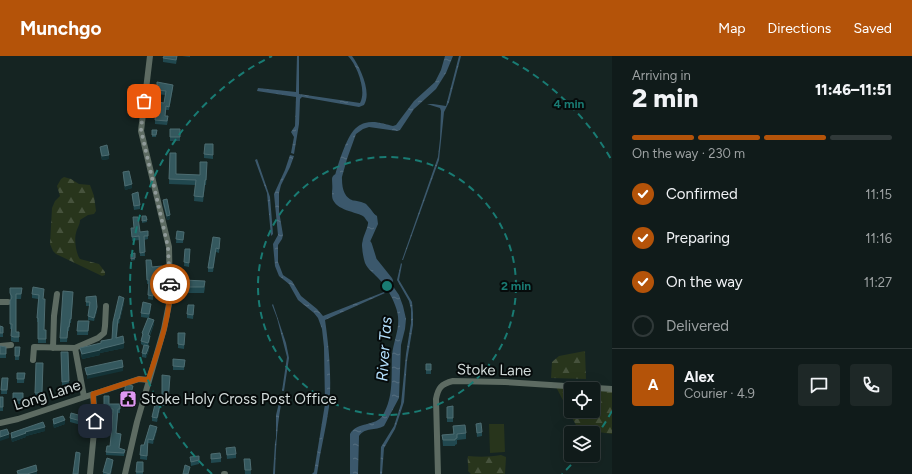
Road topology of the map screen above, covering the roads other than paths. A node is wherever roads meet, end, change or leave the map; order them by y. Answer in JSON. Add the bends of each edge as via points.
{"nodes":[{"id":1,"x":150,"y":56,"type":"edge"},
{"id":2,"x":55,"y":297,"type":"dead end"},
{"id":3,"x":0,"y":302,"type":"edge"},
{"id":4,"x":8,"y":302,"type":"edge"},
{"id":5,"x":113,"y":309,"type":"dead end"},
{"id":6,"x":11,"y":345,"type":"dead end"},
{"id":7,"x":0,"y":346,"type":"edge"},
{"id":8,"x":53,"y":348,"type":"junction"},
{"id":9,"x":75,"y":348,"type":"junction"},
{"id":10,"x":33,"y":360,"type":"dead end"},
{"id":11,"x":148,"y":380,"type":"junction"},
{"id":12,"x":612,"y":389,"type":"edge"},
{"id":13,"x":93,"y":394,"type":"junction"},
{"id":14,"x":84,"y":397,"type":"junction"},
{"id":15,"x":0,"y":423,"type":"edge"},
{"id":16,"x":90,"y":474,"type":"edge"},
{"id":17,"x":125,"y":474,"type":"edge"},
{"id":18,"x":438,"y":474,"type":"edge"}],
"edges":[{"from":1,"to":11,"type":"street","via":[[141,130],[168,247],[170,299],[164,329]]},
{"from":2,"to":8,"type":"street"},
{"from":3,"to":4,"type":"street"},
{"from":5,"to":9,"type":"street","via":[[106,307],[104,333]]},
{"from":6,"to":7,"type":"street"},
{"from":8,"to":9,"type":"street"},
{"from":8,"to":10,"type":"street","via":[[34,347]]},
{"from":9,"to":14,"type":"street"},
{"from":11,"to":13,"type":"street","name":"Long Lane","via":[[139,379]]},
{"from":11,"to":17,"type":"street"},
{"from":12,"to":18,"type":"street","name":"Stoke Lane","via":[[505,382],[446,383],[438,390],[436,399]]},
{"from":13,"to":14,"type":"street","name":"Long Lane"},
{"from":13,"to":16,"type":"street","via":[[95,421]]},
{"from":14,"to":15,"type":"street","name":"Long Lane"}]}
